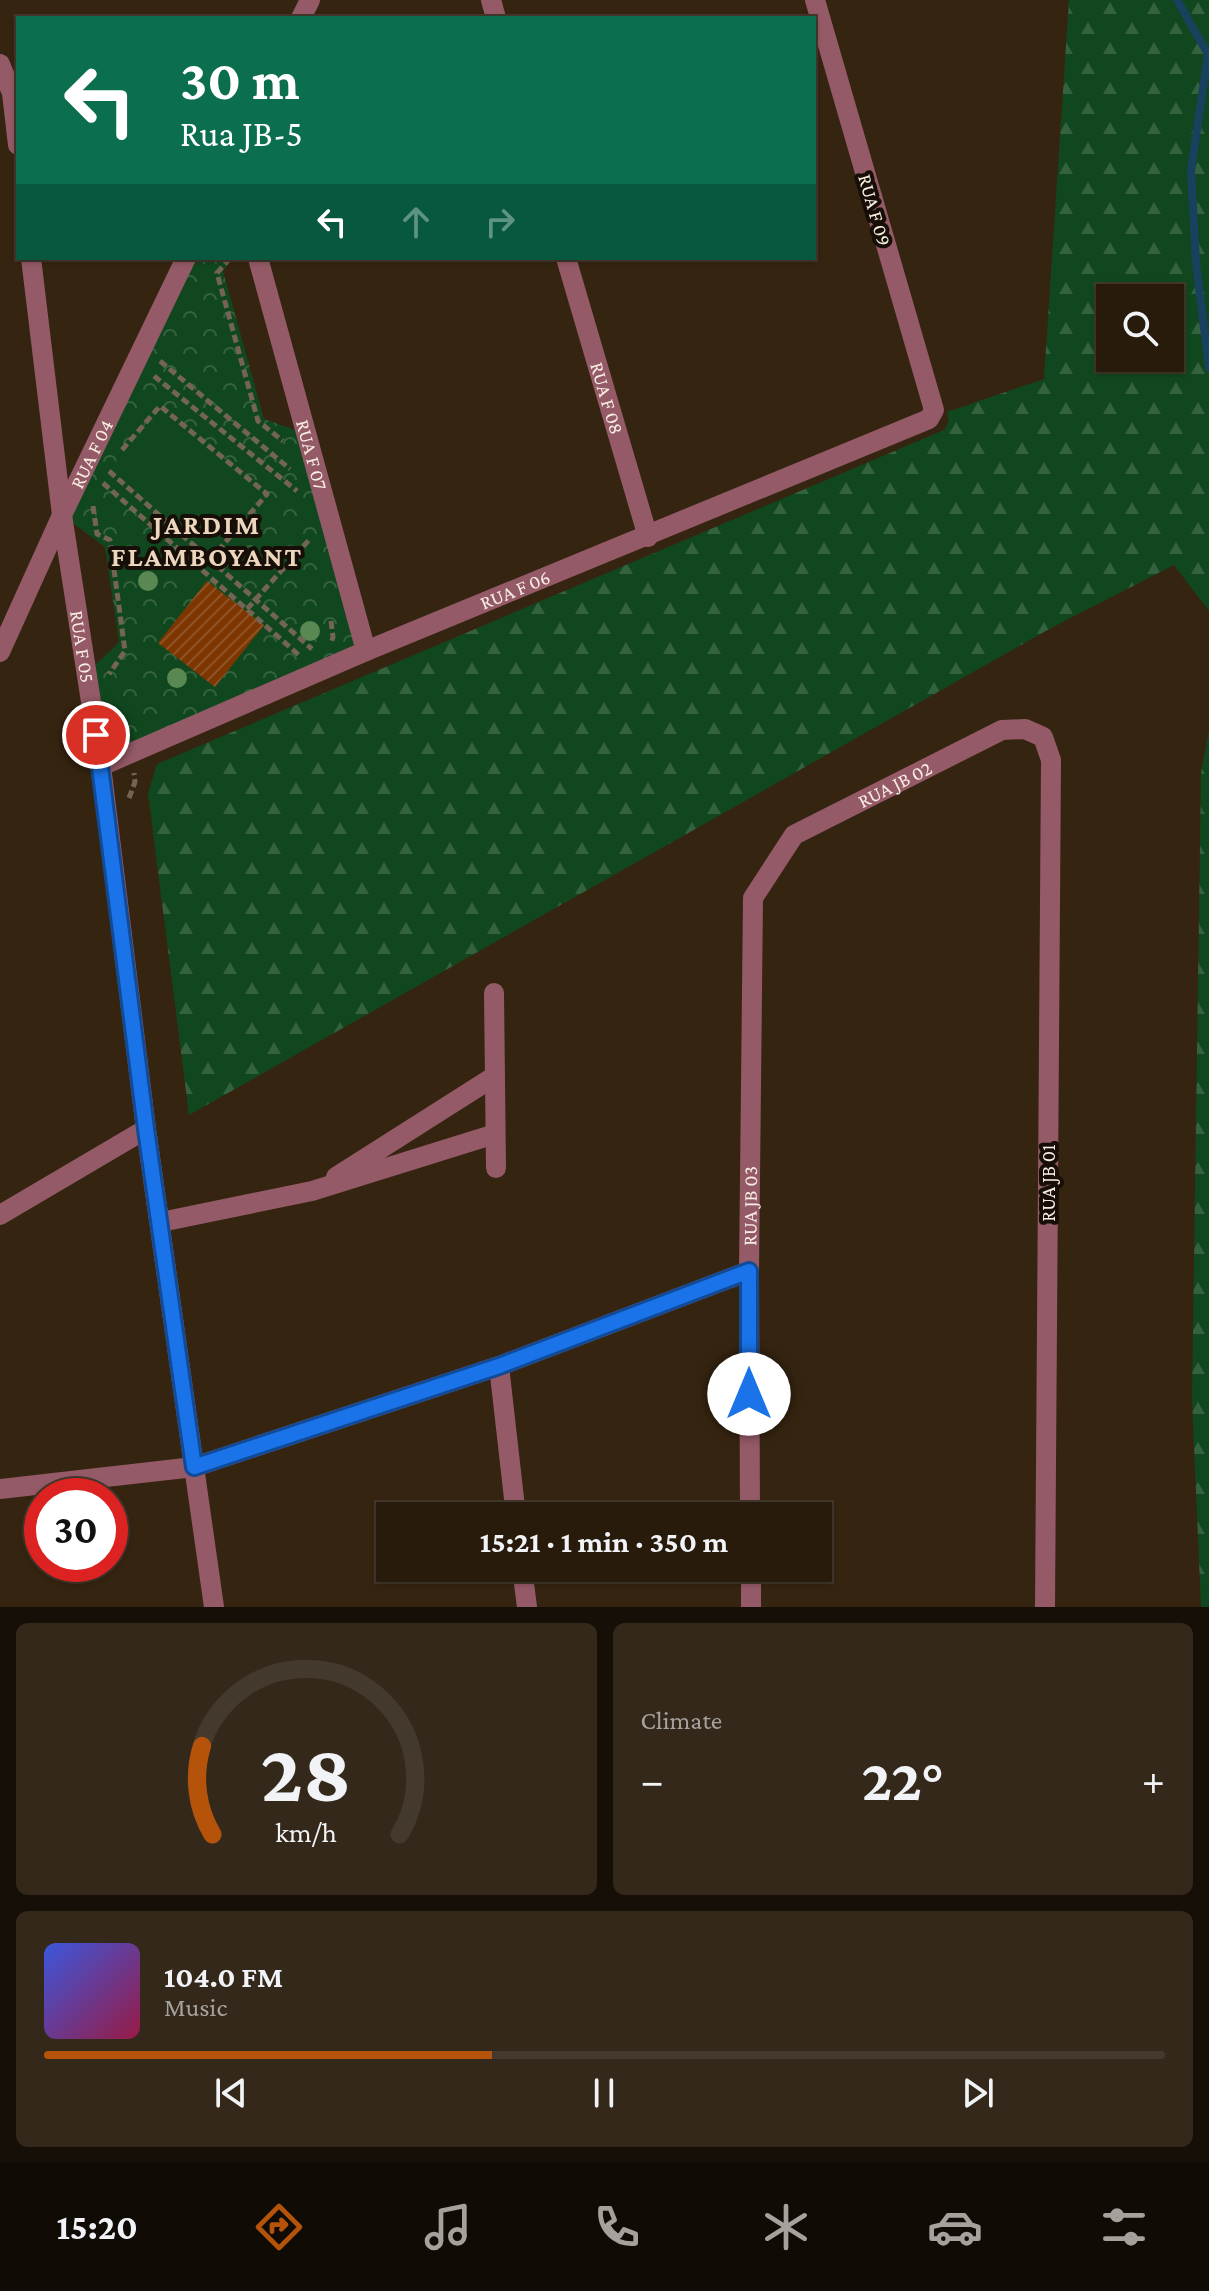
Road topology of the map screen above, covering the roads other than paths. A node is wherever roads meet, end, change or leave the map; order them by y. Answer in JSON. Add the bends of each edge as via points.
{"nodes":[{"id":1,"x":815,"y":0,"type":"edge"},
{"id":2,"x":0,"y":64,"type":"edge"},
{"id":3,"x":16,"y":128,"type":"edge"},
{"id":4,"x":31,"y":260,"type":"edge"},
{"id":5,"x":185,"y":260,"type":"edge"},
{"id":6,"x":259,"y":260,"type":"edge"},
{"id":7,"x":567,"y":260,"type":"edge"},
{"id":8,"x":929,"y":419,"type":"joint"},
{"id":9,"x":62,"y":515,"type":"junction"},
{"id":10,"x":648,"y":537,"type":"junction"},
{"id":11,"x":366,"y":651,"type":"junction"},
{"id":12,"x":0,"y":652,"type":"edge"},
{"id":13,"x":1051,"y":760,"type":"joint"},
{"id":14,"x":101,"y":766,"type":"junction"},
{"id":15,"x":753,"y":898,"type":"joint"},
{"id":16,"x":494,"y":993,"type":"dead end"},
{"id":17,"x":495,"y":1076,"type":"junction"},
{"id":18,"x":146,"y":1129,"type":"junction"},
{"id":19,"x":495,"y":1134,"type":"junction"},
{"id":20,"x":496,"y":1168,"type":"dead end"},
{"id":21,"x":312,"y":1191,"type":"junction"},
{"id":22,"x":0,"y":1215,"type":"edge"},
{"id":23,"x":161,"y":1222,"type":"junction"},
{"id":24,"x":749,"y":1271,"type":"junction"},
{"id":25,"x":499,"y":1366,"type":"junction"},
{"id":26,"x":194,"y":1467,"type":"junction"},
{"id":27,"x":0,"y":1489,"type":"edge"},
{"id":28,"x":514,"y":1502,"type":"edge"},
{"id":29,"x":750,"y":1502,"type":"edge"},
{"id":30,"x":524,"y":1582,"type":"edge"},
{"id":31,"x":751,"y":1582,"type":"edge"},
{"id":32,"x":214,"y":1607,"type":"edge"},
{"id":33,"x":527,"y":1607,"type":"edge"},
{"id":34,"x":751,"y":1607,"type":"edge"},
{"id":35,"x":1045,"y":1607,"type":"edge"}],
"edges":[{"from":1,"to":8,"type":"street","name":"RUA F 09","via":[[934,410]]},
{"from":2,"to":3,"type":"street","via":[[12,93]]},
{"from":4,"to":9,"type":"street","name":"RUA F 05"},
{"from":5,"to":9,"type":"street","name":"RUA F 04"},
{"from":6,"to":11,"type":"street","name":"RUA F 07"},
{"from":7,"to":10,"type":"street","name":"RUA F 08"},
{"from":8,"to":10,"type":"street","name":"RUA F 06"},
{"from":9,"to":12,"type":"street","name":"RUA F 04"},
{"from":9,"to":14,"type":"street","name":"RUA F 05"},
{"from":10,"to":11,"type":"street","name":"RUA F 06"},
{"from":11,"to":14,"type":"street","name":"RUA F 06"},
{"from":13,"to":15,"type":"street","name":"RUA JB 02","via":[[1043,737],[1025,729],[1002,730],[794,835]]},
{"from":13,"to":35,"type":"street","name":"RUA JB 01"},
{"from":14,"to":18,"type":"street","name":"RUA F 05"},
{"from":15,"to":24,"type":"street","name":"RUA JB 03"},
{"from":16,"to":17,"type":"street"},
{"from":17,"to":19,"type":"street"},
{"from":17,"to":21,"type":"street"},
{"from":18,"to":22,"type":"street"},
{"from":18,"to":23,"type":"street","name":"RUA F 05"},
{"from":19,"to":20,"type":"street"},
{"from":19,"to":21,"type":"street"},
{"from":21,"to":23,"type":"street"},
{"from":23,"to":26,"type":"street","name":"RUA F 05"},
{"from":24,"to":25,"type":"street"},
{"from":24,"to":29,"type":"street","name":"RUA JB 03"},
{"from":25,"to":26,"type":"street"},
{"from":25,"to":28,"type":"street"},
{"from":26,"to":27,"type":"street"},
{"from":26,"to":32,"type":"street","name":"RUA F 05"},
{"from":30,"to":33,"type":"street"},
{"from":31,"to":34,"type":"street"}]}
